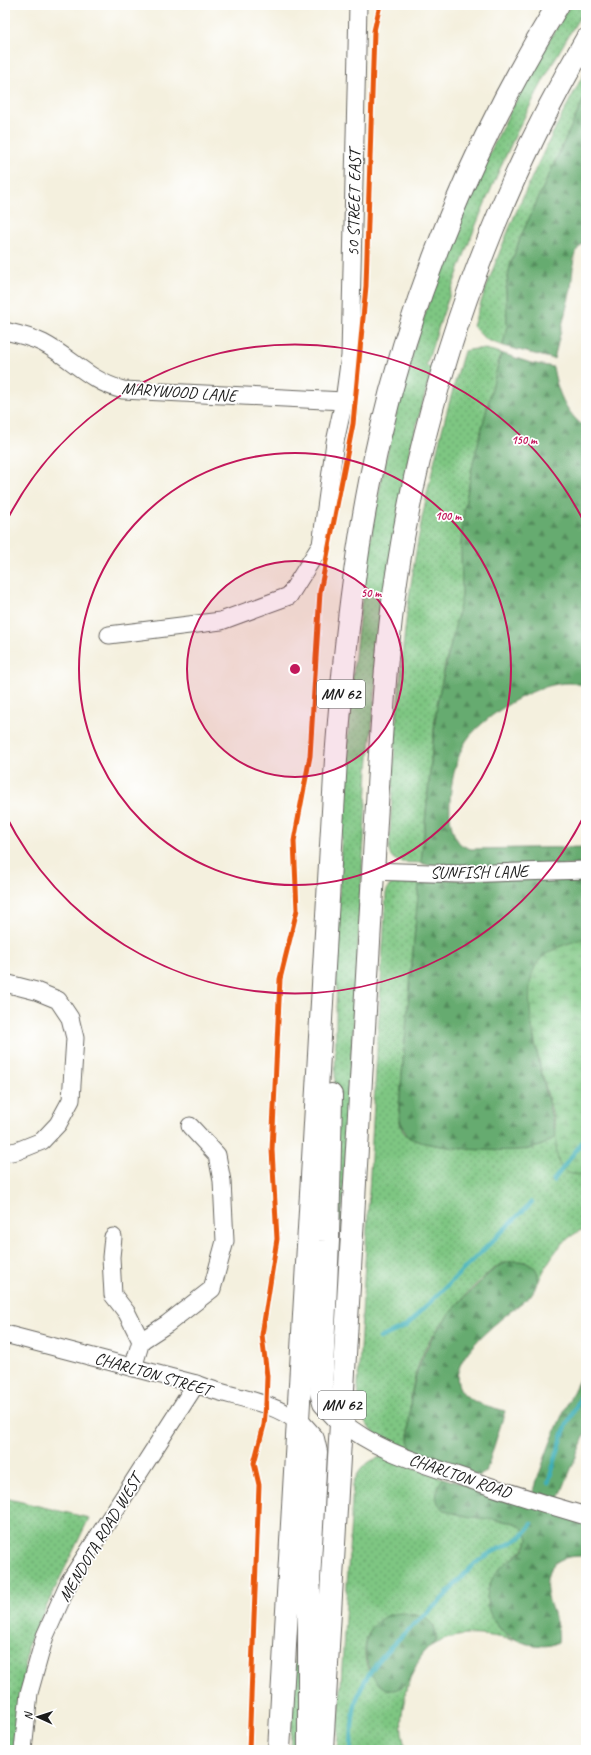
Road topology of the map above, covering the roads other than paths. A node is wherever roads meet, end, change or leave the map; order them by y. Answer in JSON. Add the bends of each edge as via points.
{"nodes":[{"id":1,"x":358,"y":5,"type":"edge"},
{"id":2,"x":558,"y":5,"type":"edge"},
{"id":3,"x":586,"y":40,"type":"edge"},
{"id":4,"x":5,"y":331,"type":"edge"},
{"id":5,"x":344,"y":401,"type":"junction"},
{"id":6,"x":109,"y":635,"type":"dead end"},
{"id":7,"x":586,"y":870,"type":"edge"},
{"id":8,"x":372,"y":871,"type":"junction"},
{"id":9,"x":326,"y":928,"type":"junction"},
{"id":10,"x":5,"y":983,"type":"edge"},
{"id":11,"x":190,"y":1126,"type":"dead end"},
{"id":12,"x":5,"y":1153,"type":"edge"},
{"id":13,"x":113,"y":1237,"type":"dead end"},
{"id":14,"x":5,"y":1334,"type":"edge"},
{"id":15,"x":142,"y":1341,"type":"junction"},
{"id":16,"x":133,"y":1368,"type":"junction"},
{"id":17,"x":196,"y":1384,"type":"junction"},
{"id":18,"x":341,"y":1421,"type":"junction"},
{"id":19,"x":298,"y":1422,"type":"junction"},
{"id":20,"x":586,"y":1516,"type":"edge"},
{"id":21,"x":23,"y":1750,"type":"edge"},
{"id":22,"x":279,"y":1750,"type":"edge"},
{"id":23,"x":309,"y":1750,"type":"edge"},
{"id":24,"x":322,"y":1750,"type":"edge"}],
"edges":[{"from":1,"to":5,"type":"street","name":"50 STREET EAST","via":[[350,356]]},
{"from":2,"to":9,"type":"highway","number":"MN 62","via":[[504,100],[462,189],[408,336],[383,426],[360,535],[346,638]]},
{"from":3,"to":8,"type":"highway","number":"MN 62","via":[[546,114],[503,203],[461,313],[430,416],[414,481],[395,589],[385,679]]},
{"from":4,"to":5,"type":"street","name":"MARYWOOD LANE","via":[[44,343],[98,381],[123,390]]},
{"from":5,"to":6,"type":"street","name":"50 STREET EAST","via":[[335,442],[321,545],[289,596],[221,621]]},
{"from":7,"to":8,"type":"street","name":"SUNFISH LANE","via":[[459,874]]},
{"from":8,"to":18,"type":"highway","number":"MN 62"},
{"from":9,"to":18,"type":"highway","via":[[332,1041],[328,1240],[321,1392],[324,1403]]},
{"from":9,"to":19,"type":"highway","number":"MN 62"},
{"from":10,"to":12,"type":"street","via":[[58,1000],[70,1018],[75,1038],[70,1100],[58,1124],[42,1141]]},
{"from":11,"to":15,"type":"street","via":[[218,1155],[226,1241],[212,1289]]},
{"from":13,"to":15,"type":"street","via":[[110,1258],[113,1295]]},
{"from":14,"to":16,"type":"street","name":"CHARLTON STREET"},
{"from":15,"to":16,"type":"street"},
{"from":16,"to":17,"type":"street","name":"CHARLTON STREET"},
{"from":17,"to":19,"type":"street","name":"CHARLTON STREET","via":[[271,1406]]},
{"from":17,"to":21,"type":"street","name":"MENDOTA ROAD WEST","via":[[69,1582],[45,1636],[29,1693]]},
{"from":18,"to":20,"type":"street","name":"CHARLTON ROAD","via":[[362,1438],[408,1458],[486,1486]]},
{"from":18,"to":24,"type":"highway","number":"MN 62"},
{"from":19,"to":22,"type":"highway","number":"MN 62"},
{"from":19,"to":23,"type":"highway","via":[[313,1439],[316,1452],[310,1581]]}]}
